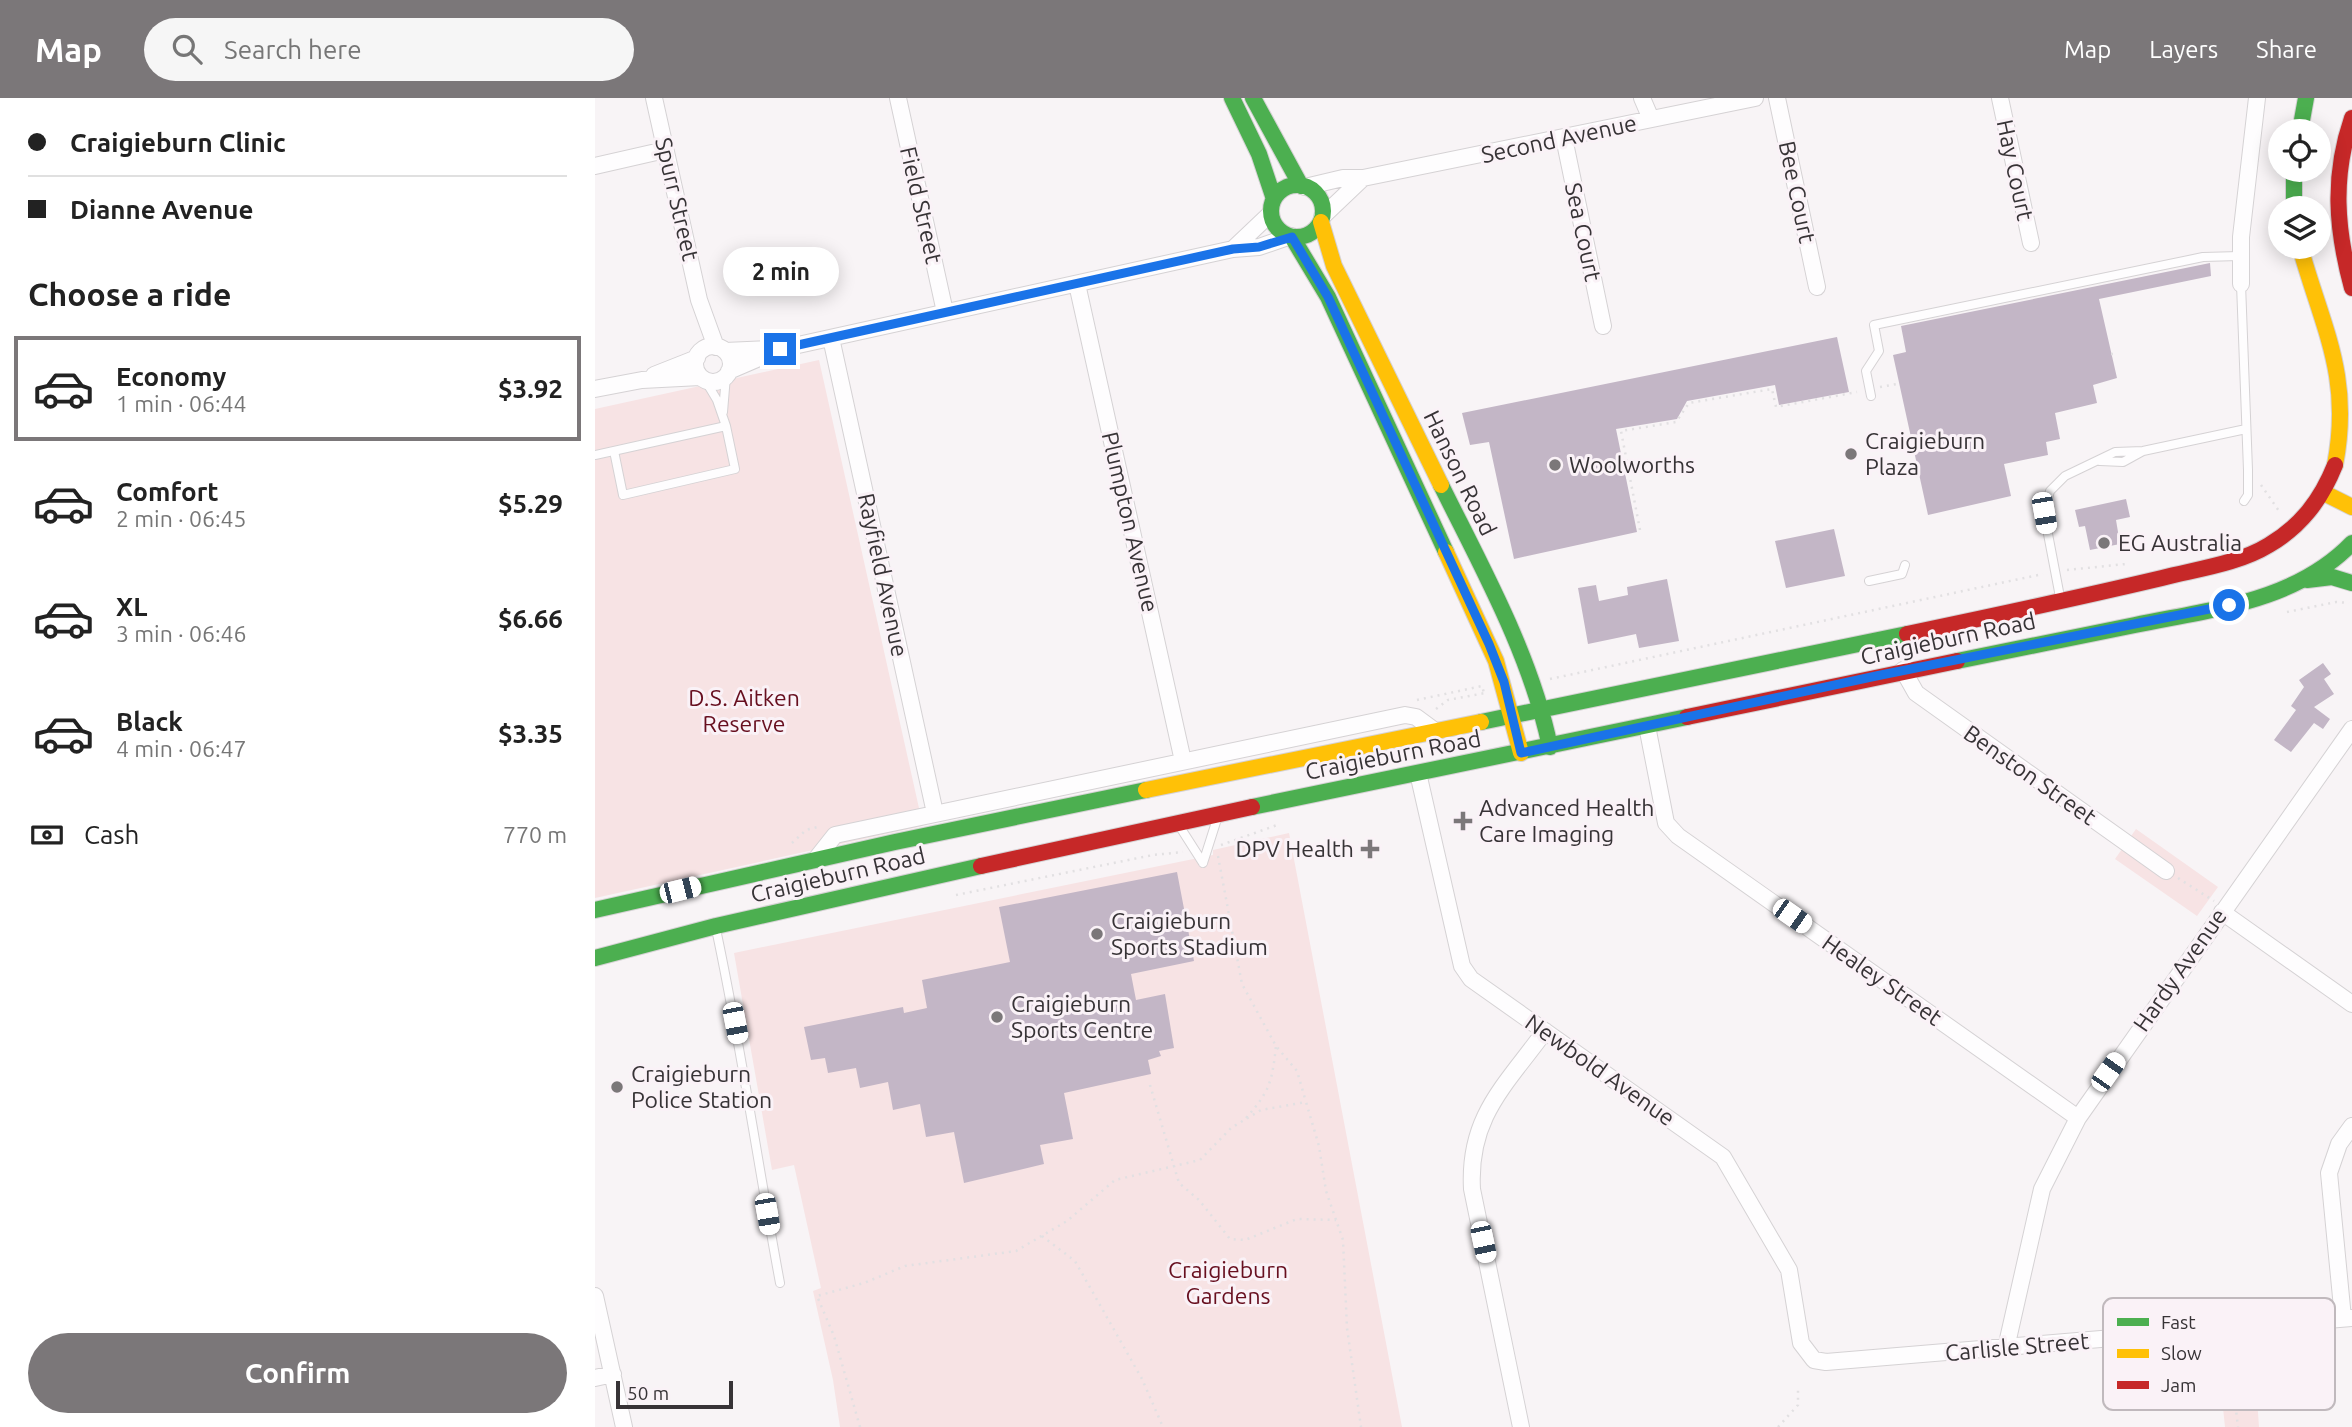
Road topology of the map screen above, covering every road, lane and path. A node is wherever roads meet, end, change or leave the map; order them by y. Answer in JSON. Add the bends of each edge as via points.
{"nodes":[{"id":1,"x":654,"y":98,"type":"edge"},
{"id":2,"x":898,"y":98,"type":"edge"},
{"id":3,"x":1233,"y":98,"type":"edge"},
{"id":4,"x":1253,"y":98,"type":"edge"},
{"id":5,"x":1641,"y":98,"type":"edge"},
{"id":6,"x":1755,"y":98,"type":"edge"},
{"id":7,"x":1777,"y":98,"type":"edge"},
{"id":8,"x":2000,"y":98,"type":"edge"},
{"id":9,"x":2257,"y":98,"type":"edge"},
{"id":10,"x":2306,"y":98,"type":"edge"},
{"id":11,"x":2312,"y":98,"type":"edge"},
{"id":12,"x":2352,"y":118,"type":"edge"},
{"id":13,"x":1651,"y":119,"type":"junction"},
{"id":14,"x":2302,"y":119,"type":"edge"},
{"id":15,"x":2304,"y":119,"type":"edge"},
{"id":16,"x":1564,"y":138,"type":"junction"},
{"id":17,"x":666,"y":150,"type":"junction"},
{"id":18,"x":595,"y":166,"type":"edge"},
{"id":19,"x":1363,"y":178,"type":"junction"},
{"id":20,"x":1303,"y":186,"type":"junction"},
{"id":21,"x":1273,"y":206,"type":"junction"},
{"id":22,"x":1321,"y":219,"type":"junction"},
{"id":23,"x":1291,"y":237,"type":"junction"},
{"id":24,"x":2031,"y":243,"type":"dead end"},
{"id":25,"x":1233,"y":249,"type":"junction"},
{"id":26,"x":2239,"y":256,"type":"junction"},
{"id":27,"x":2304,"y":259,"type":"edge"},
{"id":28,"x":1077,"y":284,"type":"junction"},
{"id":29,"x":2241,"y":284,"type":"joint"},
{"id":30,"x":1817,"y":287,"type":"dead end"},
{"id":31,"x":2352,"y":288,"type":"edge"},
{"id":32,"x":946,"y":312,"type":"junction"},
{"id":33,"x":1603,"y":326,"type":"dead end"},
{"id":34,"x":831,"y":338,"type":"junction"},
{"id":35,"x":780,"y":349,"type":"junction"},
{"id":36,"x":710,"y":351,"type":"junction"},
{"id":37,"x":728,"y":374,"type":"junction"},
{"id":38,"x":703,"y":378,"type":"junction"},
{"id":39,"x":642,"y":380,"type":"junction"},
{"id":40,"x":1897,"y":384,"type":"dead end"},
{"id":41,"x":595,"y":389,"type":"edge"},
{"id":42,"x":1870,"y":393,"type":"junction"},
{"id":43,"x":723,"y":414,"type":"junction"},
{"id":44,"x":726,"y":426,"type":"junction"},
{"id":45,"x":2246,"y":429,"type":"junction"},
{"id":46,"x":614,"y":451,"type":"junction"},
{"id":47,"x":595,"y":455,"type":"edge"},
{"id":48,"x":2259,"y":480,"type":"dead end"},
{"id":49,"x":2326,"y":494,"type":"junction"},
{"id":50,"x":2244,"y":500,"type":"dead end"},
{"id":51,"x":2352,"y":507,"type":"edge"},
{"id":52,"x":2275,"y":520,"type":"dead end"},
{"id":53,"x":1640,"y":530,"type":"dead end"},
{"id":54,"x":2352,"y":543,"type":"edge"},
{"id":55,"x":2131,"y":563,"type":"dead end"},
{"id":56,"x":1905,"y":565,"type":"dead end"},
{"id":57,"x":2055,"y":572,"type":"junction"},
{"id":58,"x":2307,"y":580,"type":"junction"},
{"id":59,"x":1869,"y":581,"type":"dead end"},
{"id":60,"x":2352,"y":583,"type":"edge"},
{"id":61,"x":2065,"y":620,"type":"junction"},
{"id":62,"x":1903,"y":670,"type":"junction"},
{"id":63,"x":1532,"y":683,"type":"junction"},
{"id":64,"x":1506,"y":688,"type":"junction"},
{"id":65,"x":1542,"y":709,"type":"junction"},
{"id":66,"x":1513,"y":715,"type":"junction"},
{"id":67,"x":1419,"y":720,"type":"junction"},
{"id":68,"x":1647,"y":726,"type":"junction"},
{"id":69,"x":2352,"y":729,"type":"edge"},
{"id":70,"x":1434,"y":732,"type":"junction"},
{"id":71,"x":1550,"y":747,"type":"junction"},
{"id":72,"x":1521,"y":753,"type":"junction"},
{"id":73,"x":1183,"y":761,"type":"junction"},
{"id":74,"x":1418,"y":773,"type":"junction"},
{"id":75,"x":935,"y":813,"type":"junction"},
{"id":76,"x":1219,"y":814,"type":"junction"},
{"id":77,"x":1178,"y":822,"type":"junction"},
{"id":78,"x":1216,"y":846,"type":"dead end"},
{"id":79,"x":816,"y":859,"type":"junction"},
{"id":80,"x":2166,"y":871,"type":"joint"},
{"id":81,"x":595,"y":910,"type":"edge"},
{"id":82,"x":2222,"y":912,"type":"junction"},
{"id":83,"x":716,"y":926,"type":"junction"},
{"id":84,"x":595,"y":957,"type":"edge"},
{"id":85,"x":2352,"y":1004,"type":"edge"},
{"id":86,"x":1545,"y":1031,"type":"junction"},
{"id":87,"x":1276,"y":1046,"type":"junction"},
{"id":88,"x":1150,"y":1085,"type":"dead end"},
{"id":89,"x":1306,"y":1102,"type":"junction"},
{"id":90,"x":2078,"y":1118,"type":"junction"},
{"id":91,"x":1243,"y":1120,"type":"junction"},
{"id":92,"x":2352,"y":1126,"type":"edge"},
{"id":93,"x":1176,"y":1168,"type":"junction"},
{"id":94,"x":1336,"y":1220,"type":"junction"},
{"id":95,"x":1042,"y":1236,"type":"junction"},
{"id":96,"x":780,"y":1283,"type":"dead end"},
{"id":97,"x":595,"y":1296,"type":"edge"},
{"id":98,"x":2348,"y":1318,"type":"edge"},
{"id":99,"x":2103,"y":1339,"type":"edge"},
{"id":100,"x":2006,"y":1348,"type":"junction"},
{"id":101,"x":1809,"y":1356,"type":"joint"},
{"id":102,"x":613,"y":1374,"type":"junction"},
{"id":103,"x":595,"y":1378,"type":"edge"},
{"id":104,"x":1798,"y":1387,"type":"dead end"},
{"id":105,"x":624,"y":1427,"type":"edge"},
{"id":106,"x":860,"y":1427,"type":"edge"},
{"id":107,"x":1163,"y":1427,"type":"edge"},
{"id":108,"x":1361,"y":1427,"type":"edge"},
{"id":109,"x":1521,"y":1427,"type":"edge"},
{"id":110,"x":1778,"y":1427,"type":"edge"}],
"edges":[{"from":1,"to":17,"type":"street","name":"Spurr Street"},
{"from":2,"to":32,"type":"street","name":"Field Street"},
{"from":3,"to":21,"type":"main road","via":[[1259,154]]},
{"from":4,"to":20,"type":"main road"},
{"from":5,"to":13,"type":"street"},
{"from":6,"to":13,"type":"street","name":"Second Avenue"},
{"from":7,"to":30,"type":"street","name":"Bee Court"},
{"from":8,"to":24,"type":"street","name":"Hay Court"},
{"from":9,"to":26,"type":"street"},
{"from":10,"to":14,"type":"main road"},
{"from":11,"to":15,"type":"main road"},
{"from":12,"to":31,"type":"main road","via":[[2339,155],[2335,191],[2337,229]]},
{"from":13,"to":16,"type":"street","name":"Second Avenue"},
{"from":16,"to":19,"type":"street","name":"Second Avenue"},
{"from":16,"to":33,"type":"street","name":"Sea Court"},
{"from":17,"to":18,"type":"street"},
{"from":17,"to":36,"type":"street","name":"Spurr Street"},
{"from":19,"to":20,"type":"street","name":"Second Avenue"},
{"from":19,"to":22,"type":"street"},
{"from":20,"to":21,"type":"main road","via":[[1283,190]]},
{"from":20,"to":22,"type":"main road","via":[[1317,195]]},
{"from":21,"to":23,"type":"main road","via":[[1277,228]]},
{"from":21,"to":25,"type":"street"},
{"from":22,"to":23,"type":"main road","via":[[1312,232]]},
{"from":22,"to":63,"type":"main road","name":"Hanson Road","via":[[1339,278],[1489,583]]},
{"from":23,"to":25,"type":"street"},
{"from":23,"to":64,"type":"main road","name":"Hanson Road","via":[[1328,297]]},
{"from":25,"to":28,"type":"street"},
{"from":26,"to":29,"type":"street"},
{"from":26,"to":42,"type":"lane","via":[[2203,257],[1874,325],[1879,351],[1866,371]]},
{"from":27,"to":49,"type":"main road","name":"Craigieburn Road","via":[[2342,377],[2346,408],[2339,462]]},
{"from":28,"to":32,"type":"street"},
{"from":28,"to":73,"type":"street","name":"Plumpton Avenue"},
{"from":29,"to":45,"type":"lane"},
{"from":32,"to":34,"type":"street"},
{"from":34,"to":35,"type":"street"},
{"from":34,"to":75,"type":"street","name":"Rayfield Avenue"},
{"from":35,"to":36,"type":"street"},
{"from":35,"to":37,"type":"street"},
{"from":36,"to":37,"type":"street","via":[[730,360]]},
{"from":36,"to":38,"type":"street","via":[[696,368]]},
{"from":36,"to":39,"type":"street"},
{"from":37,"to":38,"type":"street","via":[[716,381]]},
{"from":37,"to":43,"type":"lane"},
{"from":38,"to":39,"type":"street"},
{"from":38,"to":43,"type":"lane"},
{"from":39,"to":41,"type":"street"},
{"from":40,"to":42,"type":"path"},
{"from":42,"to":53,"type":"path","via":[[1776,407],[1772,389],[1689,403],[1676,422],[1621,431]]},
{"from":43,"to":44,"type":"lane"},
{"from":44,"to":46,"type":"lane"},
{"from":44,"to":46,"type":"lane","via":[[735,469],[623,495]]},
{"from":45,"to":50,"type":"lane","via":[[2248,495]]},
{"from":45,"to":57,"type":"lane","via":[[2143,451],[2117,464],[2099,461],[2065,476],[2050,491],[2044,513]]},
{"from":46,"to":47,"type":"lane"},
{"from":48,"to":52,"type":"path","via":[[2281,514]]},
{"from":49,"to":51,"type":"main road"},
{"from":49,"to":61,"type":"main road","name":"Craigieburn Road","via":[[2312,514],[2266,549]]},
{"from":54,"to":58,"type":"main road","name":"Craigieburn Road"},
{"from":55,"to":57,"type":"path"},
{"from":56,"to":59,"type":"lane","via":[[1902,574]]},
{"from":57,"to":61,"type":"lane"},
{"from":57,"to":63,"type":"path"},
{"from":58,"to":60,"type":"main road","via":[[2332,577]]},
{"from":58,"to":61,"type":"main road","name":"Craigieburn Road","via":[[2255,600]]},
{"from":61,"to":62,"type":"main road","name":"Craigieburn Road"},
{"from":61,"to":65,"type":"main road","name":"Craigieburn Road"},
{"from":62,"to":68,"type":"main road","name":"Craigieburn Road"},
{"from":62,"to":80,"type":"street","name":"Benston Street","via":[[1916,693]]},
{"from":63,"to":65,"type":"main road","name":"Hanson Road"},
{"from":64,"to":66,"type":"main road","name":"Hanson Road"},
{"from":64,"to":67,"type":"path","via":[[1448,700]]},
{"from":65,"to":66,"type":"main road","name":"Craigieburn Road"},
{"from":65,"to":71,"type":"main road","name":"Hanson Road"},
{"from":66,"to":70,"type":"main road","name":"Craigieburn Road"},
{"from":66,"to":72,"type":"main road","name":"Hanson Road"},
{"from":67,"to":70,"type":"street","name":"Craigieburn Road"},
{"from":67,"to":73,"type":"street","name":"Craigieburn Road","via":[[1400,716]]},
{"from":68,"to":71,"type":"main road","name":"Craigieburn Road"},
{"from":68,"to":90,"type":"street","name":"Healey Street","via":[[1666,823],[1678,836]]},
{"from":69,"to":82,"type":"street","name":"Hardy Avenue"},
{"from":70,"to":79,"type":"main road","name":"Craigieburn Road"},
{"from":71,"to":72,"type":"main road","name":"Craigieburn Road"},
{"from":72,"to":74,"type":"main road","name":"Craigieburn Road"},
{"from":73,"to":75,"type":"street","name":"Craigieburn Road"},
{"from":74,"to":76,"type":"main road","name":"Craigieburn Road"},
{"from":74,"to":86,"type":"street","name":"Newbold Avenue","via":[[1462,965],[1471,979]]},
{"from":75,"to":79,"type":"street","name":"Craigieburn Road","via":[[835,835]]},
{"from":76,"to":77,"type":"main road","name":"Craigieburn Road"},
{"from":76,"to":77,"type":"lane","via":[[1203,863]]},
{"from":77,"to":83,"type":"main road","name":"Craigieburn Road"},
{"from":78,"to":87,"type":"path","via":[[1242,984]]},
{"from":79,"to":81,"type":"main road","name":"Craigieburn Road"},
{"from":80,"to":82,"type":"path","via":[[2210,897]]},
{"from":82,"to":85,"type":"street"},
{"from":82,"to":90,"type":"street","name":"Hardy Avenue"},
{"from":83,"to":84,"type":"main road","name":"Craigieburn Road"},
{"from":83,"to":96,"type":"lane"},
{"from":86,"to":101,"type":"street","name":"Newbold Avenue","via":[[1723,1157],[1789,1270],[1801,1343]]},
{"from":86,"to":109,"type":"street","via":[[1482,1119],[1471,1165],[1472,1189]]},
{"from":87,"to":89,"type":"path","via":[[1297,1071]]},
{"from":87,"to":91,"type":"path","via":[[1265,1096]]},
{"from":88,"to":93,"type":"path"},
{"from":89,"to":91,"type":"path","via":[[1261,1110]]},
{"from":89,"to":94,"type":"path"},
{"from":90,"to":100,"type":"street","name":"Hardy Avenue","via":[[2042,1189]]},
{"from":91,"to":93,"type":"path","via":[[1199,1160]]},
{"from":92,"to":98,"type":"street","via":[[2339,1144],[2329,1173]]},
{"from":93,"to":94,"type":"path","via":[[1179,1183],[1230,1239],[1245,1240],[1297,1219]]},
{"from":93,"to":95,"type":"path","via":[[1115,1180]]},
{"from":94,"to":108,"type":"path","via":[[1343,1240],[1347,1328]]},
{"from":95,"to":106,"type":"path","via":[[1016,1251],[905,1266],[817,1296],[834,1336]]},
{"from":95,"to":107,"type":"path","via":[[1075,1261]]},
{"from":97,"to":102,"type":"street"},
{"from":99,"to":100,"type":"street","name":"Carlisle Street"},
{"from":100,"to":101,"type":"street","name":"Carlisle Street","via":[[1826,1363]]},
{"from":102,"to":103,"type":"street"},
{"from":102,"to":105,"type":"street"},
{"from":104,"to":110,"type":"path","via":[[1798,1405]]}]}
